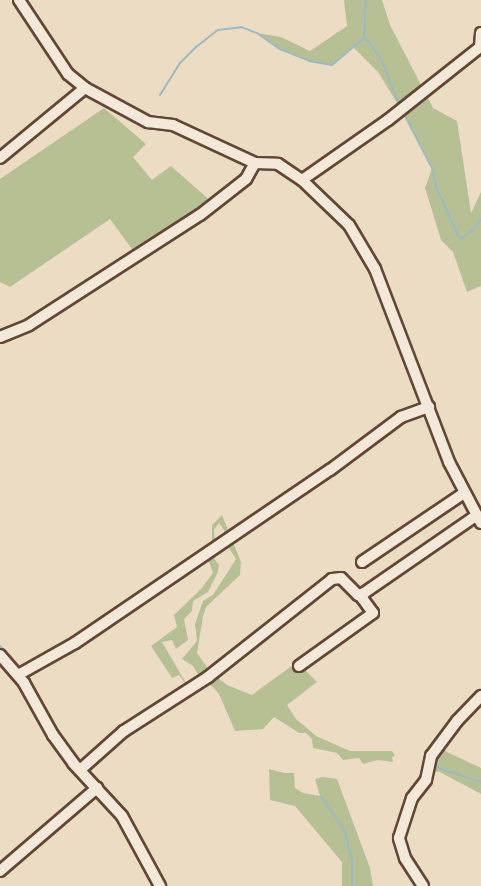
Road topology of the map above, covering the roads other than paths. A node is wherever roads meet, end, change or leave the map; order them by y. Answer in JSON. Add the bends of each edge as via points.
{"nodes":[{"id":1,"x":19,"y":0,"type":"edge"},
{"id":2,"x":481,"y":33,"type":"edge"},
{"id":3,"x":85,"y":88,"type":"junction"},
{"id":4,"x":0,"y":158,"type":"edge"},
{"id":5,"x":255,"y":163,"type":"junction"},
{"id":6,"x":302,"y":180,"type":"junction"},
{"id":7,"x":0,"y":337,"type":"edge"},
{"id":8,"x":429,"y":408,"type":"junction"},
{"id":9,"x":464,"y":493,"type":"junction"},
{"id":10,"x":479,"y":519,"type":"edge"},
{"id":11,"x":362,"y":562,"type":"dead end"},
{"id":12,"x":364,"y":593,"type":"junction"},
{"id":13,"x":0,"y":655,"type":"edge"},
{"id":14,"x":299,"y":666,"type":"dead end"},
{"id":15,"x":18,"y":675,"type":"junction"},
{"id":16,"x":481,"y":696,"type":"edge"},
{"id":17,"x":80,"y":770,"type":"junction"},
{"id":18,"x":98,"y":788,"type":"junction"},
{"id":19,"x":0,"y":871,"type":"edge"},
{"id":20,"x":160,"y":886,"type":"edge"},
{"id":21,"x":423,"y":886,"type":"edge"}],
"edges":[{"from":1,"to":3,"type":"street","via":[[68,74]]},
{"from":2,"to":6,"type":"street","via":[[480,47],[388,120]]},
{"from":3,"to":4,"type":"street"},
{"from":3,"to":5,"type":"street","via":[[148,122],[173,125]]},
{"from":5,"to":6,"type":"street","via":[[278,164]]},
{"from":5,"to":7,"type":"street","via":[[246,179],[200,215],[29,325]]},
{"from":6,"to":8,"type":"street","via":[[349,225],[375,269]]},
{"from":8,"to":9,"type":"street"},
{"from":8,"to":15,"type":"street","via":[[401,417],[330,470],[75,643]]},
{"from":9,"to":10,"type":"street"},
{"from":9,"to":11,"type":"street"},
{"from":10,"to":12,"type":"street"},
{"from":12,"to":14,"type":"street","via":[[362,598],[373,613]]},
{"from":12,"to":17,"type":"street","via":[[358,595],[341,578],[332,579],[208,676],[124,731]]},
{"from":13,"to":15,"type":"street"},
{"from":15,"to":17,"type":"street","via":[[53,735]]},
{"from":16,"to":21,"type":"street","via":[[431,756],[426,780],[412,798],[399,838],[405,858]]},
{"from":17,"to":18,"type":"street"},
{"from":18,"to":19,"type":"street"},
{"from":18,"to":20,"type":"street","via":[[122,816]]}]}
